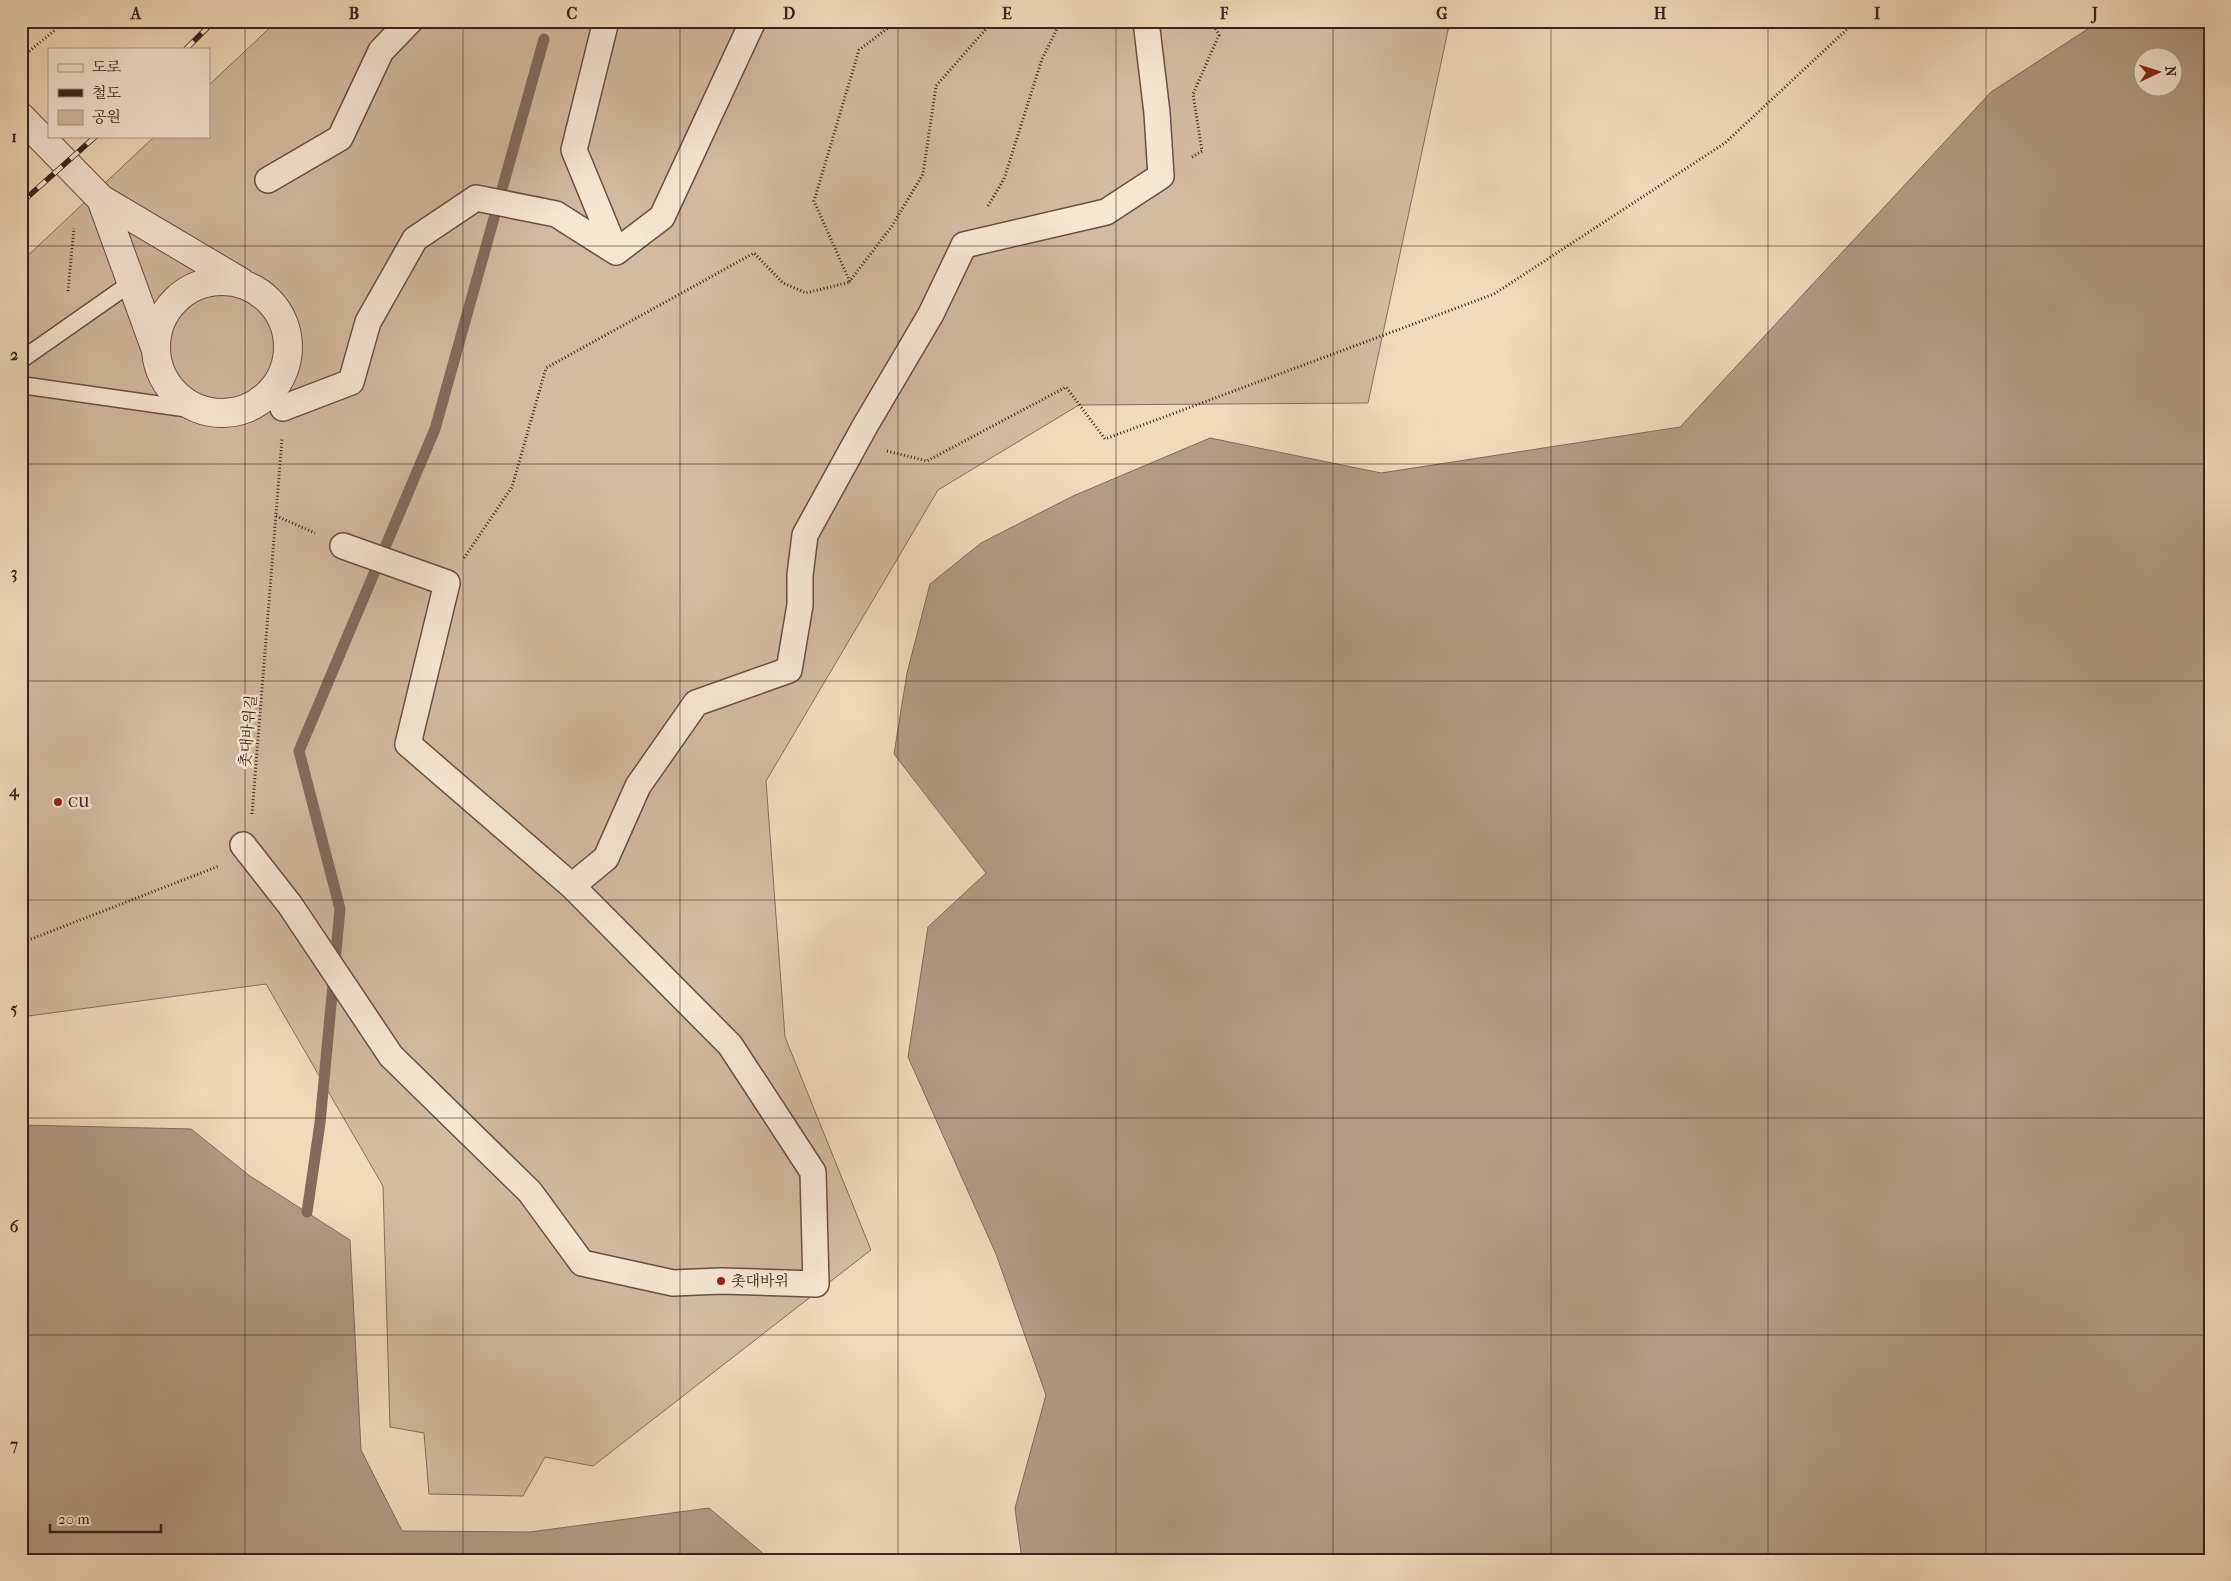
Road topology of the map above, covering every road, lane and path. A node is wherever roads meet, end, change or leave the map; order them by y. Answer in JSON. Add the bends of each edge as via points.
{"nodes":[{"id":1,"x":56,"y":21,"type":"edge"},
{"id":2,"x":410,"y":21,"type":"edge"},
{"id":3,"x":606,"y":21,"type":"edge"},
{"id":4,"x":753,"y":21,"type":"edge"},
{"id":5,"x":897,"y":21,"type":"edge"},
{"id":6,"x":993,"y":21,"type":"edge"},
{"id":7,"x":1061,"y":21,"type":"edge"},
{"id":8,"x":1146,"y":21,"type":"edge"},
{"id":9,"x":1212,"y":21,"type":"edge"},
{"id":10,"x":1856,"y":21,"type":"edge"},
{"id":11,"x":21,"y":58,"type":"edge"},
{"id":12,"x":21,"y":117,"type":"edge"},
{"id":13,"x":1161,"y":176,"type":"junction"},
{"id":14,"x":268,"y":180,"type":"dead end"},
{"id":15,"x":101,"y":199,"type":"junction"},
{"id":16,"x":75,"y":222,"type":"dead end"},
{"id":17,"x":964,"y":244,"type":"junction"},
{"id":18,"x":616,"y":252,"type":"junction"},
{"id":19,"x":850,"y":282,"type":"junction"},
{"id":20,"x":131,"y":283,"type":"junction"},
{"id":21,"x":244,"y":284,"type":"junction"},
{"id":22,"x":62,"y":295,"type":"dead end"},
{"id":23,"x":156,"y":350,"type":"junction"},
{"id":24,"x":21,"y":360,"type":"edge"},
{"id":25,"x":21,"y":385,"type":"edge"},
{"id":26,"x":283,"y":408,"type":"joint"},
{"id":27,"x":210,"y":412,"type":"junction"},
{"id":28,"x":855,"y":444,"type":"junction"},
{"id":29,"x":276,"y":516,"type":"junction"},
{"id":30,"x":343,"y":546,"type":"joint"},
{"id":31,"x":447,"y":583,"type":"junction"},
{"id":32,"x":243,"y":845,"type":"junction"},
{"id":33,"x":572,"y":886,"type":"junction"},
{"id":34,"x":21,"y":943,"type":"edge"}],
"edges":[{"from":1,"to":11,"type":"path","via":[[55,30]]},
{"from":2,"to":14,"type":"street","via":[[381,51],[340,138]]},
{"from":3,"to":18,"type":"street","via":[[574,150]]},
{"from":4,"to":18,"type":"street","via":[[662,217]]},
{"from":5,"to":19,"type":"path","via":[[859,50],[814,200]]},
{"from":6,"to":19,"type":"path","via":[[936,86],[923,174],[892,226]]},
{"from":7,"to":17,"type":"path","via":[[1042,59],[1004,179]]},
{"from":8,"to":13,"type":"street"},
{"from":9,"to":13,"type":"path","via":[[1218,35],[1194,94],[1202,151]]},
{"from":10,"to":28,"type":"path","via":[[1725,143],[1494,294],[1105,439],[1066,387],[927,461]]},
{"from":12,"to":15,"type":"street"},
{"from":13,"to":17,"type":"street","via":[[1106,212]]},
{"from":15,"to":20,"type":"street"},
{"from":15,"to":21,"type":"street"},
{"from":16,"to":22,"type":"path","via":[[69,290]]},
{"from":17,"to":28,"type":"street","via":[[931,314]]},
{"from":18,"to":26,"type":"street","via":[[556,214],[476,198],[415,239],[368,322],[351,382]]},
{"from":19,"to":31,"type":"path","via":[[806,293],[783,283],[754,253],[546,368],[512,487]]},
{"from":20,"to":23,"type":"street"},
{"from":20,"to":24,"type":"lane"},
{"from":21,"to":23,"type":"street","via":[[223,280],[202,283],[183,293],[168,309],[159,328]]},
{"from":21,"to":27,"type":"street","via":[[264,294],[278,311],[287,330],[289,352],[283,374],[260,402],[232,413]]},
{"from":23,"to":27,"type":"street","via":[[160,372],[172,391],[190,405]]},
{"from":25,"to":27,"type":"lane"},
{"from":26,"to":29,"type":"path","name":"촛대바위길"},
{"from":28,"to":33,"type":"street","via":[[805,535],[800,605],[789,670],[696,703],[638,786],[606,858]]},
{"from":29,"to":30,"type":"path"},
{"from":29,"to":32,"type":"path","name":"촛대바위길","via":[[253,813]]},
{"from":30,"to":31,"type":"street"},
{"from":31,"to":33,"type":"street","via":[[408,744]]},
{"from":32,"to":33,"type":"street","via":[[290,905],[391,1056],[530,1192],[582,1263],[673,1283],[816,1284],[813,1172],[810,1167],[730,1045]]},
{"from":32,"to":34,"type":"path","name":"촛대바위길","via":[[225,864]]}]}
